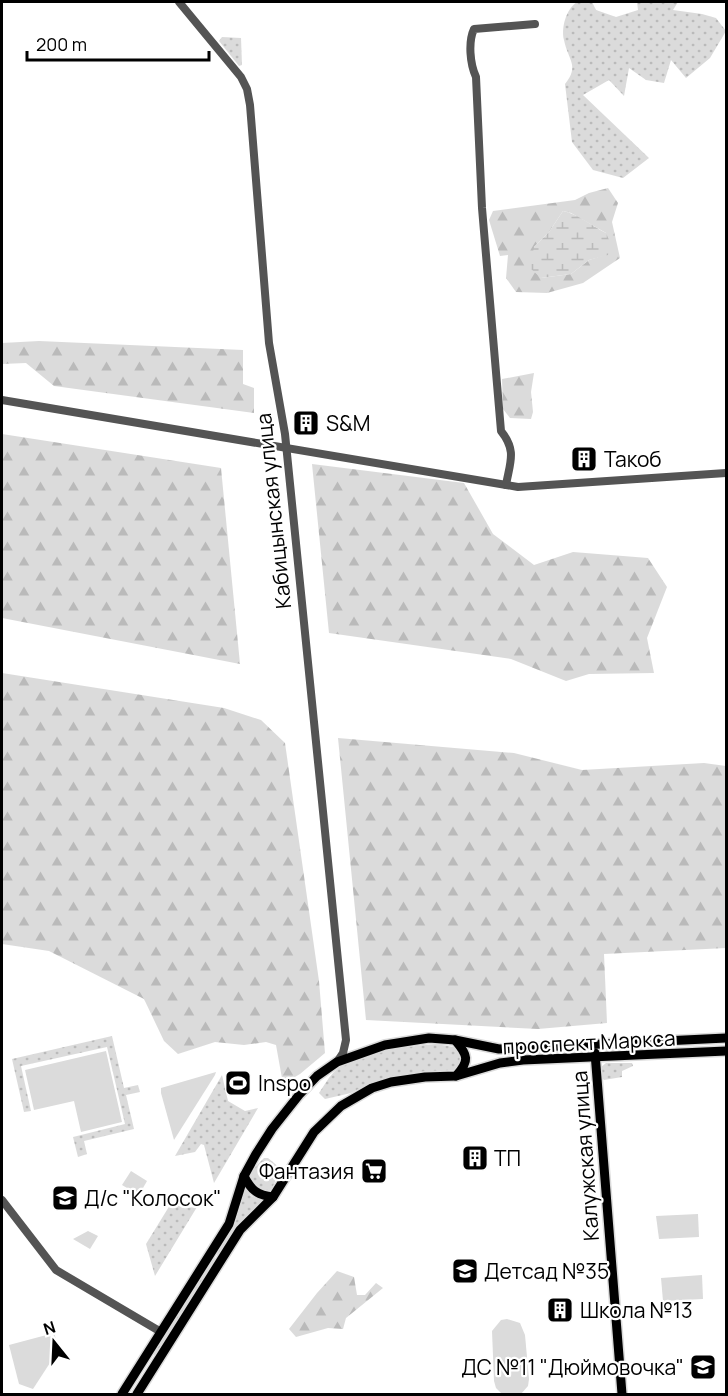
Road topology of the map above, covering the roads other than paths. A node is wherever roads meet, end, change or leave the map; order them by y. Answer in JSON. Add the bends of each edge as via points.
{"nodes":[{"id":1,"x":179,"y":2,"type":"edge"},
{"id":2,"x":535,"y":24,"type":"dead end"},
{"id":3,"x":2,"y":400,"type":"edge"},
{"id":4,"x":285,"y":447,"type":"junction"},
{"id":5,"x":726,"y":473,"type":"edge"},
{"id":6,"x":506,"y":486,"type":"junction"},
{"id":7,"x":726,"y":1038,"type":"edge"},
{"id":8,"x":346,"y":1040,"type":"junction"},
{"id":9,"x":455,"y":1040,"type":"junction"},
{"id":10,"x":595,"y":1045,"type":"junction"},
{"id":11,"x":726,"y":1052,"type":"edge"},
{"id":12,"x":360,"y":1053,"type":"junction"},
{"id":13,"x":596,"y":1058,"type":"junction"},
{"id":14,"x":338,"y":1062,"type":"junction"},
{"id":15,"x":456,"y":1076,"type":"junction"},
{"id":16,"x":244,"y":1176,"type":"junction"},
{"id":17,"x":273,"y":1197,"type":"junction"},
{"id":18,"x":2,"y":1200,"type":"edge"},
{"id":19,"x":161,"y":1332,"type":"junction"},
{"id":20,"x":143,"y":1359,"type":"junction"},
{"id":21,"x":155,"y":1366,"type":"junction"},
{"id":22,"x":122,"y":1395,"type":"edge"},
{"id":23,"x":137,"y":1395,"type":"edge"},
{"id":24,"x":622,"y":1395,"type":"edge"}],
"edges":[{"from":1,"to":4,"type":"street","name":"Кабицынская улица","via":[[242,77],[247,89],[269,343]]},
{"from":2,"to":6,"type":"street","via":[[474,29],[471,35],[501,431],[512,450]]},
{"from":3,"to":4,"type":"street"},
{"from":4,"to":6,"type":"street"},
{"from":4,"to":8,"type":"street","name":"Кабицынская улица"},
{"from":5,"to":6,"type":"street"},
{"from":7,"to":10,"type":"main road","name":"проспект Маркса"},
{"from":8,"to":12,"type":"street"},
{"from":8,"to":14,"type":"street"},
{"from":9,"to":10,"type":"main road","name":"проспект Маркса","via":[[499,1049]]},
{"from":9,"to":12,"type":"main road","name":"проспект Маркса","via":[[429,1038]]},
{"from":9,"to":15,"type":"main road","via":[[466,1061]]},
{"from":10,"to":13,"type":"main road","name":"Калужская улица"},
{"from":11,"to":13,"type":"main road","name":"проспект Маркса"},
{"from":12,"to":14,"type":"main road","name":"проспект Маркса"},
{"from":13,"to":15,"type":"main road","name":"проспект Маркса","via":[[512,1062]]},
{"from":13,"to":24,"type":"main road","name":"Калужская улица"},
{"from":14,"to":16,"type":"main road","name":"проспект Маркса","via":[[299,1095],[272,1129]]},
{"from":15,"to":17,"type":"main road","name":"проспект Маркса","via":[[391,1082],[341,1106],[314,1132]]},
{"from":16,"to":17,"type":"main road","via":[[250,1189]]},
{"from":16,"to":19,"type":"main road","name":"проспект Маркса","via":[[229,1224]]},
{"from":17,"to":21,"type":"main road","name":"проспект Маркса","via":[[240,1230]]},
{"from":18,"to":19,"type":"street","via":[[56,1270]]},
{"from":19,"to":20,"type":"main road","name":"проспект Маркса"},
{"from":20,"to":21,"type":"main road"},
{"from":20,"to":22,"type":"main road","name":"проспект Маркса"},
{"from":21,"to":23,"type":"main road","name":"проспект Маркса"}]}
